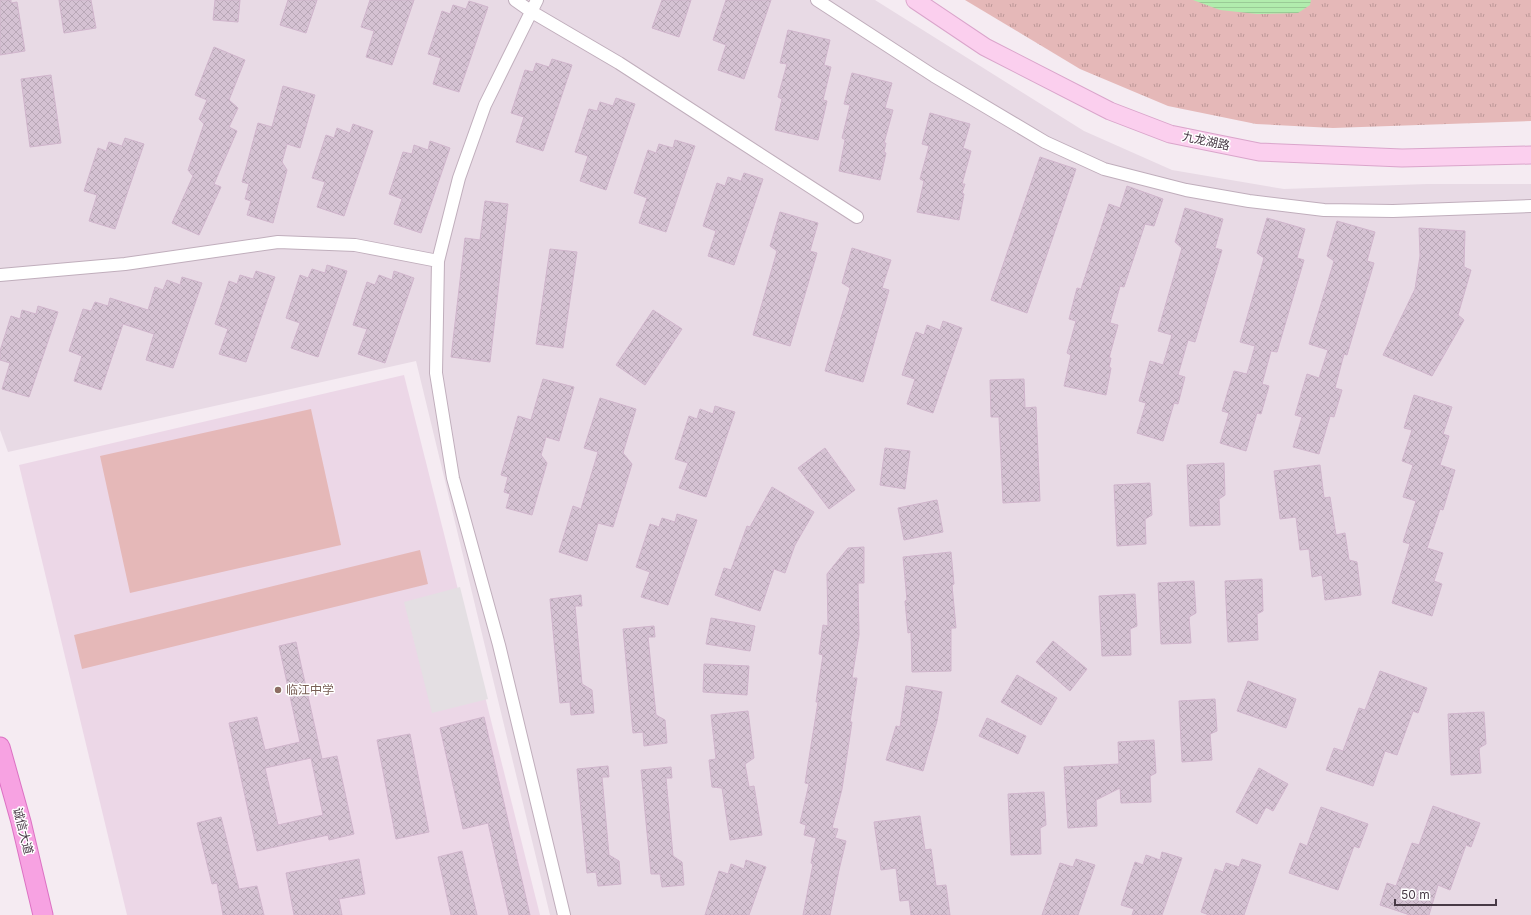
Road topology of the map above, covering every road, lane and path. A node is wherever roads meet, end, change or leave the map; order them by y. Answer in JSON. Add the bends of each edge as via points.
{"nodes":[{"id":1,"x":515,"y":0,"type":"edge"},
{"id":2,"x":537,"y":0,"type":"edge"},
{"id":3,"x":817,"y":0,"type":"edge"},
{"id":4,"x":915,"y":0,"type":"edge"},
{"id":5,"x":532,"y":12,"type":"junction"},
{"id":6,"x":1531,"y":155,"type":"edge"},
{"id":7,"x":1531,"y":206,"type":"edge"},
{"id":8,"x":857,"y":217,"type":"dead end"},
{"id":9,"x":438,"y":260,"type":"junction"},
{"id":10,"x":0,"y":275,"type":"edge"},
{"id":11,"x":0,"y":747,"type":"edge"},
{"id":12,"x":43,"y":915,"type":"edge"},
{"id":13,"x":564,"y":915,"type":"edge"}],
"edges":[{"from":1,"to":5,"type":"street"},
{"from":2,"to":5,"type":"street"},
{"from":3,"to":7,"type":"street","via":[[934,76],[1038,138],[1104,169],[1186,190],[1324,210],[1393,211]]},
{"from":4,"to":6,"type":"street","name":"九龙湖路","via":[[985,47],[1110,111],[1170,134],[1260,152],[1402,158]]},
{"from":5,"to":8,"type":"street","via":[[619,63]]},
{"from":5,"to":9,"type":"street","via":[[485,105],[459,178]]},
{"from":9,"to":10,"type":"street","via":[[355,245],[278,242],[125,264]]},
{"from":9,"to":13,"type":"street","via":[[436,374],[453,478],[499,644]]},
{"from":11,"to":12,"type":"main road","name":"诚信大道"}]}
